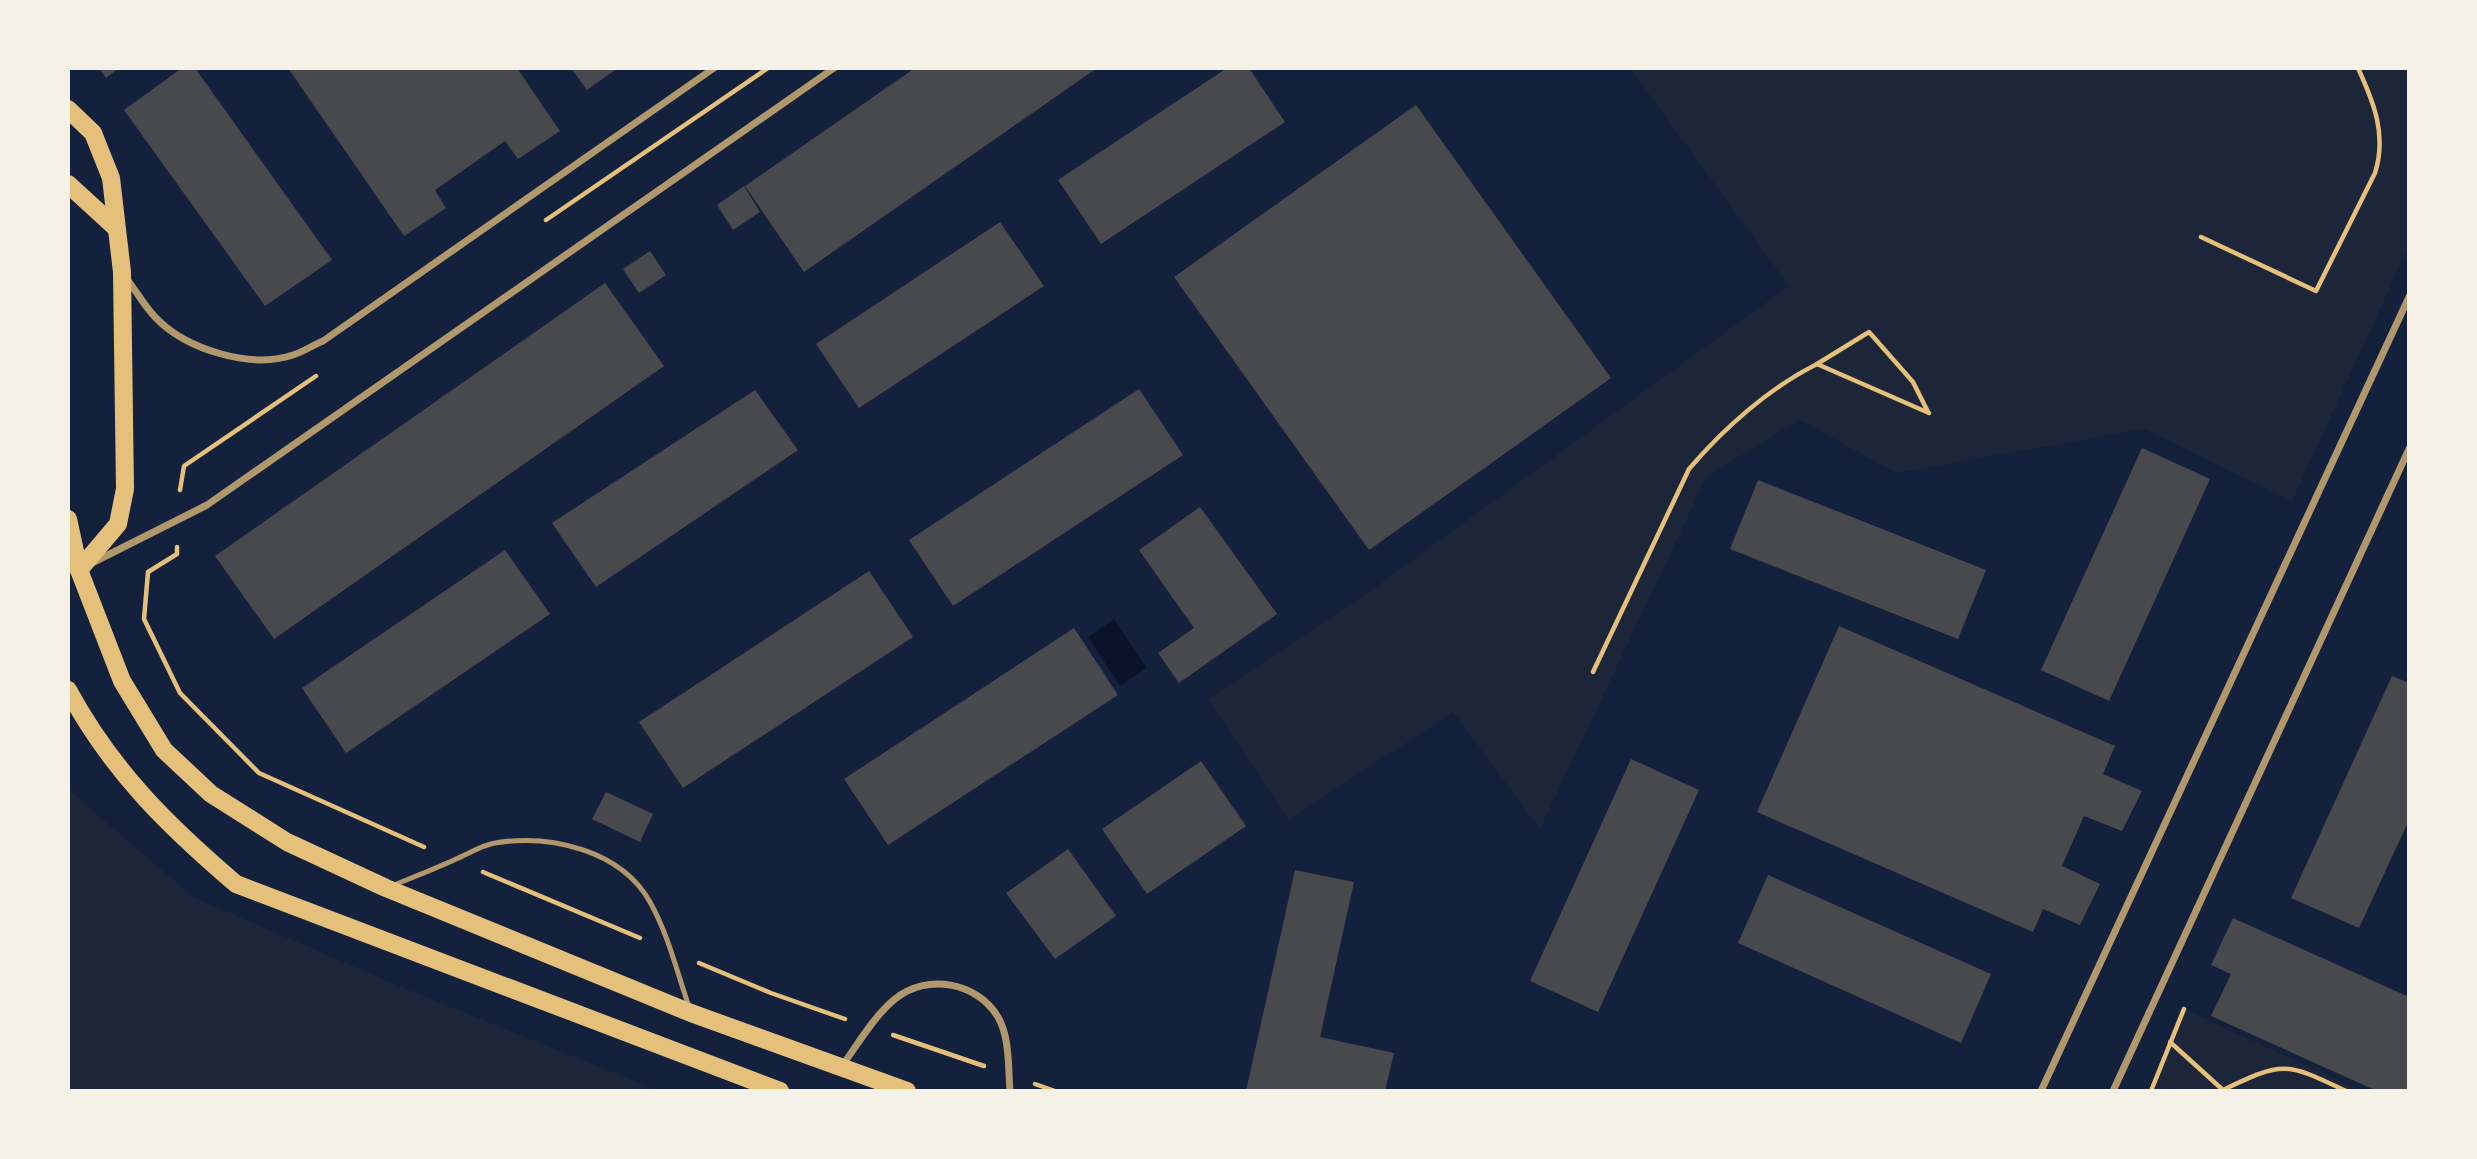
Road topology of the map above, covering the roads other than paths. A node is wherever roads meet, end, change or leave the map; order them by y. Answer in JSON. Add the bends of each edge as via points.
{"nodes":[{"id":1,"x":714,"y":68,"type":"edge"},
{"id":2,"x":834,"y":68,"type":"edge"},
{"id":3,"x":68,"y":109,"type":"edge"},
{"id":4,"x":68,"y":184,"type":"edge"},
{"id":5,"x":115,"y":227,"type":"junction"},
{"id":6,"x":122,"y":272,"type":"junction"},
{"id":7,"x":2409,"y":297,"type":"edge"},
{"id":8,"x":2407,"y":309,"type":"edge"},
{"id":9,"x":2409,"y":449,"type":"edge"},
{"id":10,"x":68,"y":519,"type":"edge"},
{"id":11,"x":74,"y":570,"type":"edge"},
{"id":12,"x":68,"y":690,"type":"edge"},
{"id":13,"x":386,"y":888,"type":"junction"},
{"id":14,"x":691,"y":1013,"type":"junction"},
{"id":15,"x":841,"y":1067,"type":"junction"},
{"id":16,"x":780,"y":1091,"type":"edge"},
{"id":17,"x":907,"y":1091,"type":"edge"},
{"id":18,"x":1010,"y":1091,"type":"edge"},
{"id":19,"x":2040,"y":1091,"type":"edge"},
{"id":20,"x":2113,"y":1091,"type":"edge"}],
"edges":[{"from":1,"to":6,"type":"street","via":[[323,341],[292,355],[266,359],[237,356],[187,341],[156,318]]},
{"from":2,"to":11,"type":"street","via":[[207,505]]},
{"from":3,"to":5,"type":"main road","via":[[93,133],[111,178]]},
{"from":4,"to":5,"type":"main road"},
{"from":5,"to":6,"type":"main road"},
{"from":6,"to":11,"type":"main road","via":[[125,489],[118,524]]},
{"from":7,"to":8,"type":"street"},
{"from":8,"to":19,"type":"street"},
{"from":9,"to":20,"type":"street"},
{"from":10,"to":11,"type":"main road"},
{"from":11,"to":13,"type":"main road","via":[[122,681],[164,750],[211,794],[287,842]]},
{"from":12,"to":16,"type":"main road","via":[[114,764],[171,828],[236,884]]},
{"from":13,"to":14,"type":"main road"},
{"from":13,"to":14,"type":"lane","via":[[492,843],[527,841],[575,847],[630,876],[649,900]]},
{"from":14,"to":15,"type":"main road"},
{"from":15,"to":17,"type":"main road"},
{"from":15,"to":18,"type":"street","via":[[896,998],[912,988],[930,984],[967,989],[998,1017],[1006,1037]]}]}
